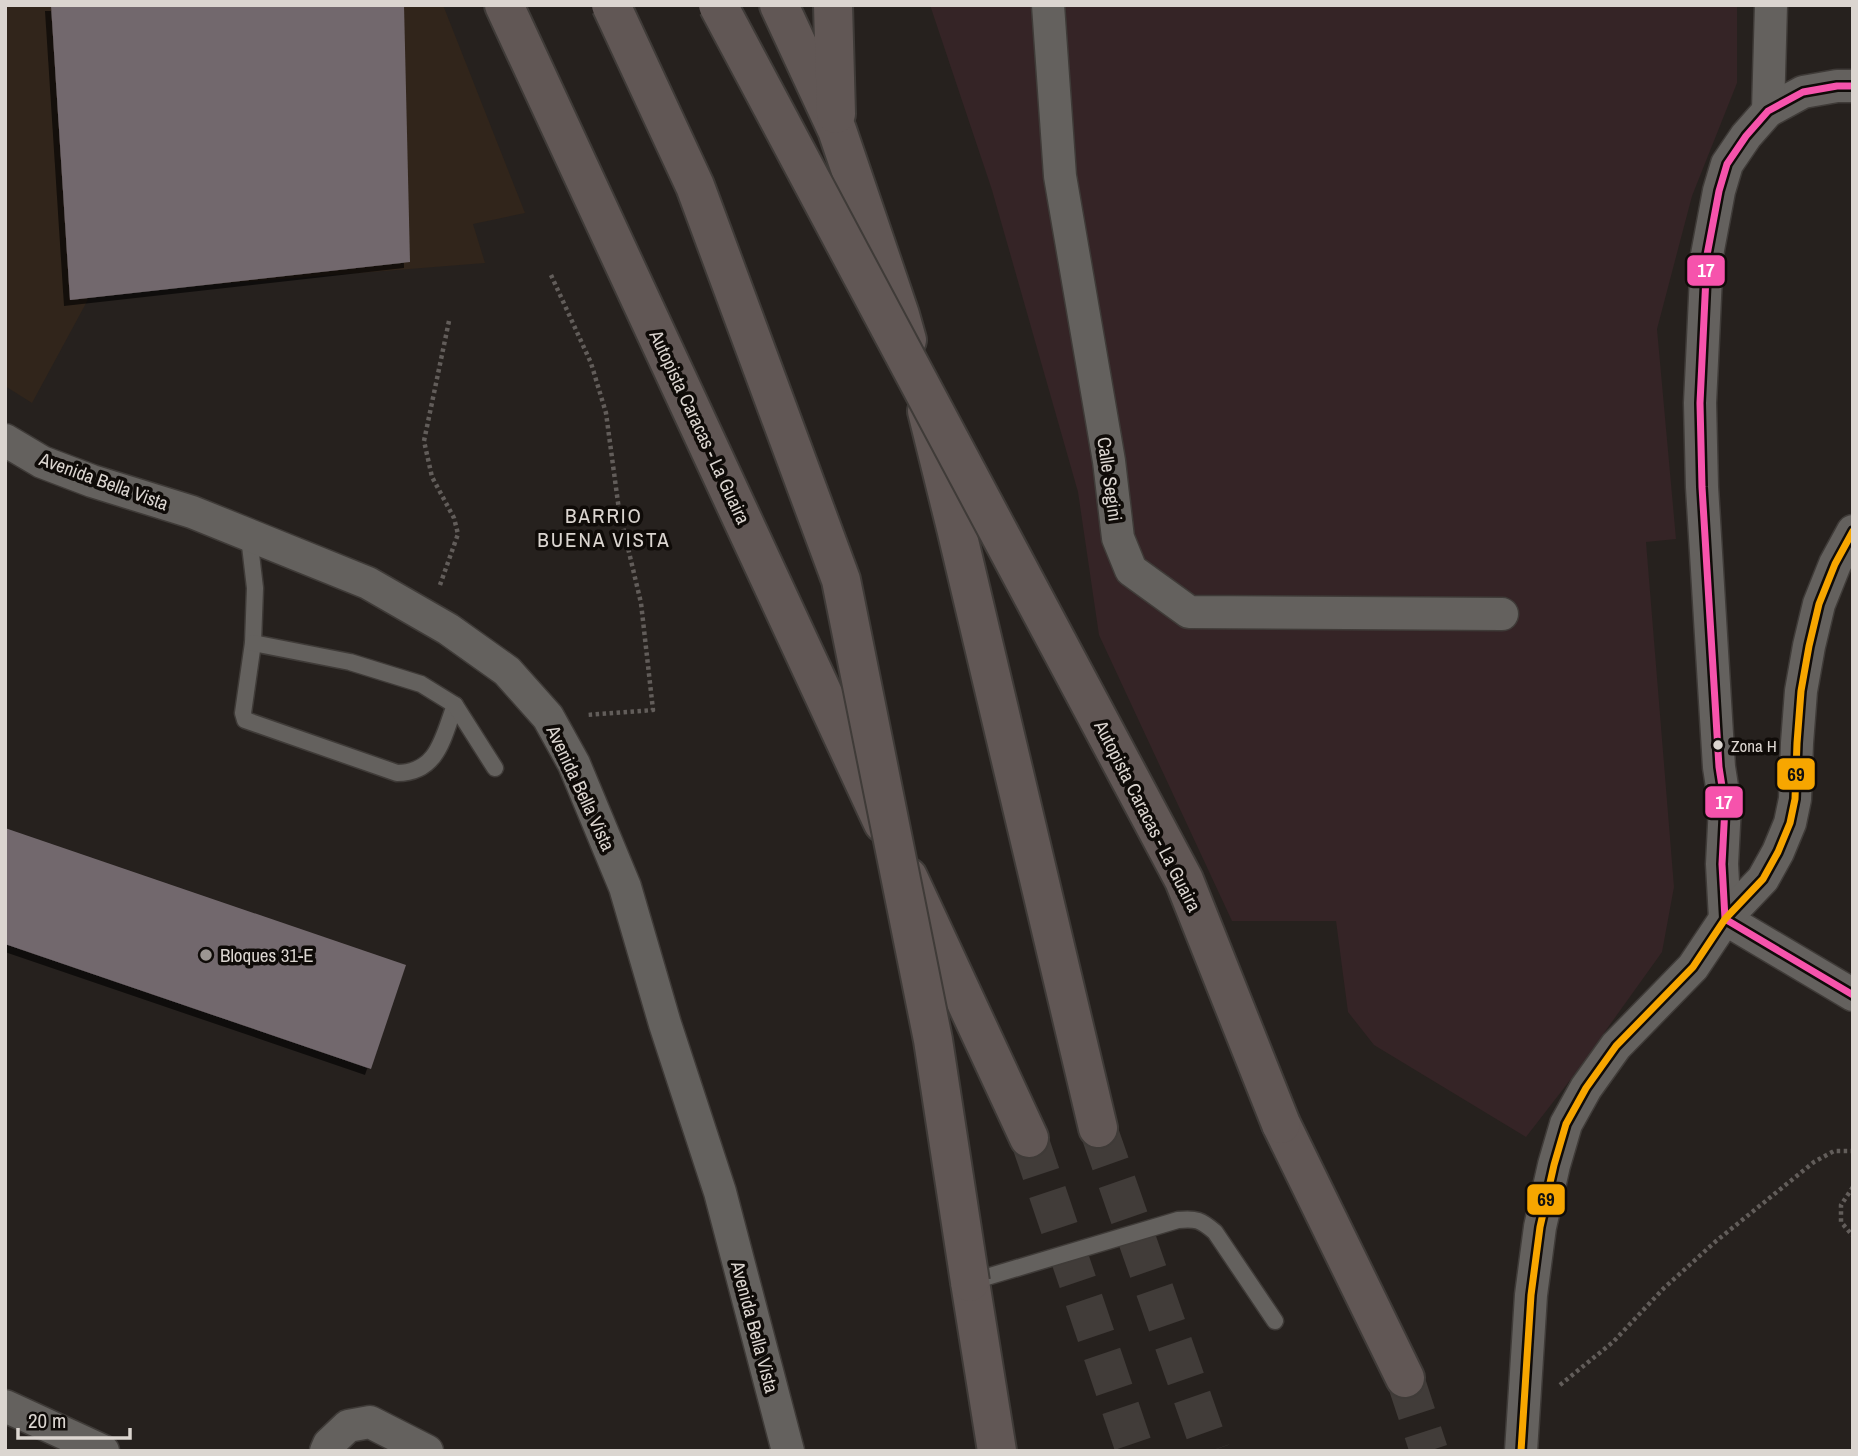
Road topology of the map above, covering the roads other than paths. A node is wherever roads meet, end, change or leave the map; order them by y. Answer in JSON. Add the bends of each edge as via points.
{"nodes":[{"id":1,"x":504,"y":5,"type":"edge"},
{"id":2,"x":611,"y":5,"type":"edge"},
{"id":3,"x":718,"y":5,"type":"edge"},
{"id":4,"x":779,"y":5,"type":"edge"},
{"id":5,"x":833,"y":5,"type":"edge"},
{"id":6,"x":1048,"y":5,"type":"edge"},
{"id":7,"x":1771,"y":5,"type":"edge"},
{"id":8,"x":1853,"y":86,"type":"edge"},
{"id":9,"x":1768,"y":111,"type":"junction"},
{"id":10,"x":837,"y":130,"type":"junction"},
{"id":11,"x":5,"y":440,"type":"edge"},
{"id":12,"x":1853,"y":531,"type":"edge"},
{"id":13,"x":249,"y":537,"type":"junction"},
{"id":14,"x":1502,"y":614,"type":"dead end"},
{"id":15,"x":253,"y":643,"type":"junction"},
{"id":16,"x":454,"y":705,"type":"junction"},
{"id":17,"x":495,"y":768,"type":"dead end"},
{"id":18,"x":1726,"y":919,"type":"junction"},
{"id":19,"x":1853,"y":995,"type":"edge"},
{"id":20,"x":1098,"y":1128,"type":"tunnel mouth"},
{"id":21,"x":1029,"y":1138,"type":"tunnel mouth"},
{"id":22,"x":970,"y":1282,"type":"junction"},
{"id":23,"x":1275,"y":1321,"type":"dead end"},
{"id":24,"x":1405,"y":1378,"type":"tunnel mouth"},
{"id":25,"x":5,"y":1406,"type":"edge"},
{"id":26,"x":103,"y":1451,"type":"edge"},
{"id":27,"x":326,"y":1451,"type":"edge"},
{"id":28,"x":427,"y":1451,"type":"edge"},
{"id":29,"x":788,"y":1451,"type":"edge"},
{"id":30,"x":997,"y":1451,"type":"edge"},
{"id":31,"x":1521,"y":1451,"type":"edge"}],
"edges":[{"from":1,"to":21,"type":"highway","name":"Autopista Caracas - La Guaira"},
{"from":2,"to":22,"type":"highway","bridge":true,"via":[[695,186],[841,580],[933,1040]]},
{"from":3,"to":24,"type":"highway","name":"Autopista Caracas - La Guaira","bridge":true,"via":[[1184,880],[1281,1124]]},
{"from":4,"to":10,"type":"highway"},
{"from":5,"to":10,"type":"highway"},
{"from":6,"to":14,"type":"street","name":"Calle Segini","via":[[1060,176],[1118,538],[1131,570],[1189,612]]},
{"from":7,"to":9,"type":"street"},
{"from":8,"to":9,"type":"street","via":[[1803,92]]},
{"from":9,"to":18,"type":"street","via":[[1727,164],[1707,255],[1700,402],[1702,475],[1725,806],[1722,864]]},
{"from":10,"to":20,"type":"highway","via":[[900,315],[932,429]]},
{"from":11,"to":13,"type":"street","name":"Avenida Bella Vista","via":[[42,462],[192,512]]},
{"from":12,"to":18,"type":"street","via":[[1819,604],[1809,646],[1790,823],[1763,879]]},
{"from":13,"to":15,"type":"lane","via":[[255,588]]},
{"from":13,"to":29,"type":"street","name":"Avenida Bella Vista","via":[[368,583],[448,629],[507,671],[548,717],[574,764],[625,887],[720,1192]]},
{"from":15,"to":16,"type":"lane","via":[[350,663],[421,684]]},
{"from":15,"to":16,"type":"lane","via":[[245,720],[397,774],[416,771],[437,753]]},
{"from":16,"to":17,"type":"lane"},
{"from":18,"to":19,"type":"street"},
{"from":18,"to":31,"type":"street","via":[[1693,967],[1616,1046],[1566,1124],[1540,1227]]},
{"from":22,"to":23,"type":"lane","via":[[1194,1219],[1215,1232]]},
{"from":22,"to":30,"type":"highway"},
{"from":25,"to":26,"type":"street"},
{"from":27,"to":28,"type":"street","via":[[348,1426],[370,1422]]}]}
